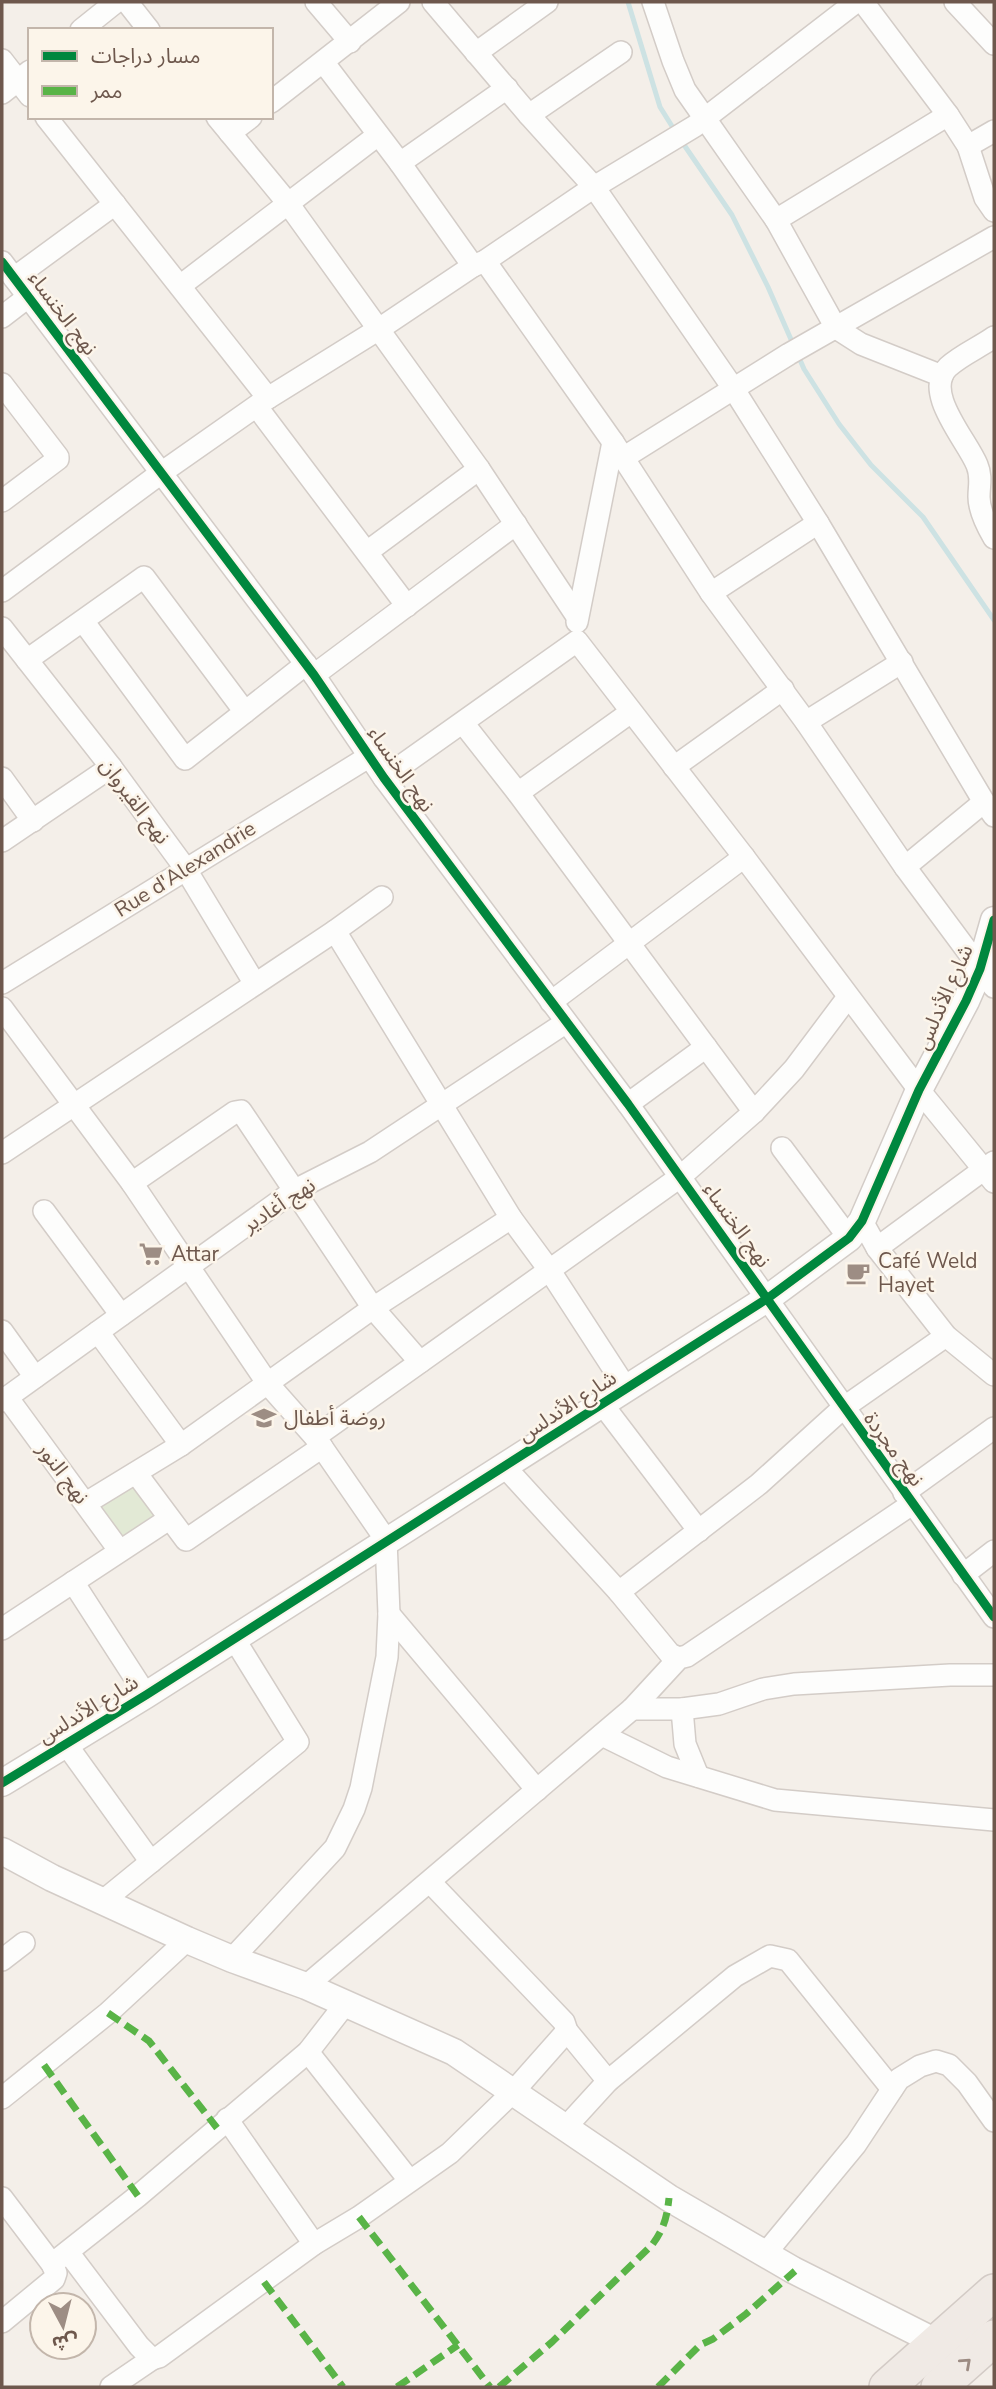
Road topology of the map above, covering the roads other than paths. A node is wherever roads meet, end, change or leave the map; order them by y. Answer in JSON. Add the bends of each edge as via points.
{"nodes":[{"id":1,"x":116,"y":2,"type":"edge"},
{"id":2,"x":127,"y":2,"type":"edge"},
{"id":3,"x":316,"y":2,"type":"edge"},
{"id":4,"x":399,"y":2,"type":"edge"},
{"id":5,"x":433,"y":2,"type":"edge"},
{"id":6,"x":547,"y":2,"type":"edge"},
{"id":7,"x":653,"y":2,"type":"edge"},
{"id":8,"x":856,"y":2,"type":"edge"},
{"id":9,"x":863,"y":2,"type":"edge"},
{"id":10,"x":967,"y":6,"type":"edge"},
{"id":11,"x":84,"y":28,"type":"edge"},
{"id":12,"x":147,"y":28,"type":"edge"},
{"id":13,"x":350,"y":42,"type":"junction"},
{"id":14,"x":994,"y":44,"type":"edge"},
{"id":15,"x":476,"y":52,"type":"junction"},
{"id":16,"x":621,"y":52,"type":"dead end"},
{"id":17,"x":2,"y":60,"type":"edge"},
{"id":18,"x":324,"y":63,"type":"junction"},
{"id":19,"x":20,"y":85,"type":"edge"},
{"id":20,"x":507,"y":88,"type":"junction"},
{"id":21,"x":273,"y":101,"type":"edge"},
{"id":22,"x":529,"y":115,"type":"junction"},
{"id":23,"x":948,"y":115,"type":"junction"},
{"id":24,"x":48,"y":119,"type":"edge"},
{"id":25,"x":244,"y":119,"type":"edge"},
{"id":26,"x":700,"y":122,"type":"junction"},
{"id":27,"x":223,"y":125,"type":"edge"},
{"id":28,"x":994,"y":131,"type":"edge"},
{"id":29,"x":378,"y":135,"type":"junction"},
{"id":30,"x":968,"y":146,"type":"junction"},
{"id":31,"x":400,"y":163,"type":"junction"},
{"id":32,"x":594,"y":187,"type":"junction"},
{"id":33,"x":288,"y":202,"type":"junction"},
{"id":34,"x":116,"y":204,"type":"junction"},
{"id":35,"x":994,"y":211,"type":"edge"},
{"id":36,"x":776,"y":219,"type":"junction"},
{"id":37,"x":994,"y":237,"type":"edge"},
{"id":38,"x":479,"y":263,"type":"junction"},
{"id":39,"x":8,"y":270,"type":"edge"},
{"id":40,"x":180,"y":286,"type":"junction"},
{"id":41,"x":28,"y":297,"type":"junction"},
{"id":42,"x":2,"y":317,"type":"edge"},
{"id":43,"x":379,"y":329,"type":"junction"},
{"id":44,"x":829,"y":332,"type":"junction"},
{"id":45,"x":994,"y":337,"type":"edge"},
{"id":46,"x":942,"y":376,"type":"junction"},
{"id":47,"x":2,"y":385,"type":"edge"},
{"id":48,"x":733,"y":388,"type":"junction"},
{"id":49,"x":263,"y":402,"type":"junction"},
{"id":50,"x":618,"y":450,"type":"junction"},
{"id":51,"x":479,"y":469,"type":"junction"},
{"id":52,"x":161,"y":473,"type":"junction"},
{"id":53,"x":2,"y":502,"type":"edge"},
{"id":54,"x":818,"y":523,"type":"junction"},
{"id":55,"x":516,"y":524,"type":"junction"},
{"id":56,"x":993,"y":531,"type":"edge"},
{"id":57,"x":367,"y":552,"type":"junction"},
{"id":58,"x":2,"y":591,"type":"edge"},
{"id":59,"x":711,"y":593,"type":"junction"},
{"id":60,"x":407,"y":606,"type":"junction"},
{"id":61,"x":576,"y":615,"type":"junction"},
{"id":62,"x":83,"y":621,"type":"junction"},
{"id":63,"x":2,"y":628,"type":"edge"},
{"id":64,"x":577,"y":641,"type":"junction"},
{"id":65,"x":27,"y":660,"type":"junction"},
{"id":66,"x":902,"y":662,"type":"junction"},
{"id":67,"x":310,"y":669,"type":"junction"},
{"id":68,"x":783,"y":689,"type":"junction"},
{"id":69,"x":245,"y":712,"type":"junction"},
{"id":70,"x":631,"y":712,"type":"junction"},
{"id":71,"x":806,"y":722,"type":"junction"},
{"id":72,"x":463,"y":723,"type":"junction"},
{"id":73,"x":370,"y":756,"type":"junction"},
{"id":74,"x":111,"y":767,"type":"junction"},
{"id":75,"x":674,"y":767,"type":"junction"},
{"id":76,"x":2,"y":778,"type":"edge"},
{"id":77,"x":384,"y":778,"type":"junction"},
{"id":78,"x":518,"y":793,"type":"junction"},
{"id":79,"x":989,"y":809,"type":"edge"},
{"id":80,"x":33,"y":821,"type":"junction"},
{"id":81,"x":2,"y":841,"type":"edge"},
{"id":82,"x":744,"y":857,"type":"junction"},
{"id":83,"x":905,"y":867,"type":"junction"},
{"id":84,"x":185,"y":868,"type":"junction"},
{"id":85,"x":382,"y":897,"type":"dead end"},
{"id":86,"x":994,"y":920,"type":"edge"},
{"id":87,"x":335,"y":931,"type":"junction"},
{"id":88,"x":628,"y":943,"type":"junction"},
{"id":89,"x":987,"y":978,"type":"edge"},
{"id":90,"x":2,"y":983,"type":"edge"},
{"id":91,"x":255,"y":984,"type":"junction"},
{"id":92,"x":848,"y":997,"type":"junction"},
{"id":93,"x":551,"y":1002,"type":"junction"},
{"id":94,"x":2,"y":1008,"type":"edge"},
{"id":95,"x":565,"y":1023,"type":"junction"},
{"id":96,"x":706,"y":1047,"type":"junction"},
{"id":97,"x":919,"y":1090,"type":"junction"},
{"id":98,"x":72,"y":1104,"type":"junction"},
{"id":99,"x":628,"y":1104,"type":"junction"},
{"id":100,"x":441,"y":1105,"type":"junction"},
{"id":101,"x":754,"y":1112,"type":"junction"},
{"id":102,"x":782,"y":1148,"type":"dead end"},
{"id":103,"x":2,"y":1153,"type":"edge"},
{"id":104,"x":991,"y":1171,"type":"edge"},
{"id":105,"x":680,"y":1177,"type":"junction"},
{"id":106,"x":132,"y":1183,"type":"junction"},
{"id":107,"x":295,"y":1190,"type":"junction"},
{"id":108,"x":44,"y":1211,"type":"dead end"},
{"id":109,"x":511,"y":1218,"type":"junction"},
{"id":110,"x":856,"y":1230,"type":"junction"},
{"id":111,"x":877,"y":1248,"type":"junction"},
{"id":112,"x":189,"y":1265,"type":"junction"},
{"id":113,"x":550,"y":1271,"type":"junction"},
{"id":114,"x":768,"y":1298,"type":"junction"},
{"id":115,"x":373,"y":1308,"type":"junction"},
{"id":116,"x":121,"y":1315,"type":"junction"},
{"id":117,"x":2,"y":1331,"type":"edge"},
{"id":118,"x":98,"y":1332,"type":"junction"},
{"id":119,"x":946,"y":1336,"type":"junction"},
{"id":120,"x":420,"y":1362,"type":"junction"},
{"id":121,"x":994,"y":1375,"type":"edge"},
{"id":122,"x":35,"y":1377,"type":"junction"},
{"id":123,"x":268,"y":1384,"type":"junction"},
{"id":124,"x":626,"y":1388,"type":"junction"},
{"id":125,"x":4,"y":1399,"type":"edge"},
{"id":126,"x":603,"y":1405,"type":"junction"},
{"id":127,"x":843,"y":1408,"type":"junction"},
{"id":128,"x":994,"y":1428,"type":"edge"},
{"id":129,"x":318,"y":1442,"type":"junction"},
{"id":130,"x":181,"y":1445,"type":"junction"},
{"id":131,"x":505,"y":1467,"type":"junction"},
{"id":132,"x":135,"y":1473,"type":"junction"},
{"id":133,"x":908,"y":1499,"type":"junction"},
{"id":134,"x":86,"y":1503,"type":"junction"},
{"id":135,"x":169,"y":1519,"type":"junction"},
{"id":136,"x":699,"y":1531,"type":"junction"},
{"id":137,"x":386,"y":1540,"type":"junction"},
{"id":138,"x":119,"y":1550,"type":"junction"},
{"id":139,"x":994,"y":1551,"type":"edge"},
{"id":140,"x":962,"y":1575,"type":"junction"},
{"id":141,"x":73,"y":1581,"type":"junction"},
{"id":142,"x":619,"y":1592,"type":"junction"},
{"id":143,"x":389,"y":1614,"type":"junction"},
{"id":144,"x":994,"y":1618,"type":"edge"},
{"id":145,"x":2,"y":1629,"type":"edge"},
{"id":146,"x":233,"y":1637,"type":"junction"},
{"id":147,"x":679,"y":1658,"type":"junction"},
{"id":148,"x":994,"y":1675,"type":"edge"},
{"id":149,"x":146,"y":1695,"type":"junction"},
{"id":150,"x":632,"y":1709,"type":"junction"},
{"id":151,"x":682,"y":1709,"type":"junction"},
{"id":152,"x":602,"y":1735,"type":"junction"},
{"id":153,"x":66,"y":1744,"type":"junction"},
{"id":154,"x":698,"y":1776,"type":"junction"},
{"id":155,"x":2,"y":1783,"type":"edge"},
{"id":156,"x":537,"y":1790,"type":"junction"},
{"id":157,"x":994,"y":1820,"type":"edge"},
{"id":158,"x":2,"y":1851,"type":"edge"},
{"id":159,"x":151,"y":1861,"type":"junction"},
{"id":160,"x":430,"y":1882,"type":"junction"},
{"id":161,"x":103,"y":1901,"type":"junction"},
{"id":162,"x":187,"y":1940,"type":"junction"},
{"id":163,"x":24,"y":1943,"type":"dead end"},
{"id":164,"x":232,"y":1959,"type":"junction"},
{"id":165,"x":2,"y":1960,"type":"edge"},
{"id":166,"x":306,"y":1986,"type":"junction"},
{"id":167,"x":346,"y":2003,"type":"junction"},
{"id":168,"x":567,"y":2031,"type":"junction"},
{"id":169,"x":308,"y":2052,"type":"junction"},
{"id":170,"x":608,"y":2081,"type":"junction"},
{"id":171,"x":892,"y":2089,"type":"junction"},
{"id":172,"x":513,"y":2092,"type":"junction"},
{"id":173,"x":2,"y":2098,"type":"edge"},
{"id":174,"x":227,"y":2119,"type":"junction"},
{"id":175,"x":994,"y":2121,"type":"edge"},
{"id":176,"x":566,"y":2127,"type":"junction"},
{"id":177,"x":409,"y":2180,"type":"junction"},
{"id":178,"x":2,"y":2198,"type":"edge"},
{"id":179,"x":314,"y":2244,"type":"junction"},
{"id":180,"x":765,"y":2254,"type":"junction"},
{"id":181,"x":60,"y":2258,"type":"junction"},
{"id":182,"x":994,"y":2292,"type":"edge"},
{"id":183,"x":2,"y":2322,"type":"edge"},
{"id":184,"x":994,"y":2338,"type":"edge"},
{"id":185,"x":936,"y":2342,"type":"junction"},
{"id":186,"x":152,"y":2359,"type":"junction"},
{"id":187,"x":111,"y":2387,"type":"edge"},
{"id":188,"x":887,"y":2387,"type":"edge"},
{"id":189,"x":939,"y":2387,"type":"edge"}],
"edges":[{"from":1,"to":11,"type":"street"},
{"from":2,"to":12,"type":"street"},
{"from":3,"to":13,"type":"street"},
{"from":4,"to":13,"type":"street"},
{"from":5,"to":15,"type":"street"},
{"from":6,"to":15,"type":"street"},
{"from":7,"to":26,"type":"street"},
{"from":8,"to":26,"type":"street"},
{"from":9,"to":23,"type":"street"},
{"from":10,"to":14,"type":"street"},
{"from":13,"to":18,"type":"street"},
{"from":15,"to":20,"type":"street"},
{"from":16,"to":22,"type":"street"},
{"from":17,"to":19,"type":"street"},
{"from":18,"to":21,"type":"street"},
{"from":18,"to":29,"type":"street"},
{"from":20,"to":22,"type":"street"},
{"from":20,"to":31,"type":"street"},
{"from":22,"to":32,"type":"street"},
{"from":23,"to":30,"type":"street"},
{"from":23,"to":36,"type":"street"},
{"from":24,"to":34,"type":"street"},
{"from":25,"to":27,"type":"street"},
{"from":26,"to":32,"type":"street"},
{"from":26,"to":36,"type":"street"},
{"from":27,"to":33,"type":"street"},
{"from":28,"to":30,"type":"street"},
{"from":29,"to":31,"type":"street"},
{"from":29,"to":33,"type":"street"},
{"from":30,"to":35,"type":"street","via":[[985,198]]},
{"from":31,"to":38,"type":"street"},
{"from":32,"to":38,"type":"street"},
{"from":32,"to":48,"type":"street"},
{"from":33,"to":40,"type":"street"},
{"from":33,"to":43,"type":"street"},
{"from":34,"to":39,"type":"street"},
{"from":34,"to":40,"type":"street"},
{"from":36,"to":44,"type":"street"},
{"from":37,"to":44,"type":"street"},
{"from":38,"to":43,"type":"street"},
{"from":38,"to":50,"type":"street"},
{"from":39,"to":41,"type":"street","name":"نهج الخنساء"},
{"from":40,"to":49,"type":"street"},
{"from":41,"to":42,"type":"street"},
{"from":41,"to":52,"type":"street","name":"نهج الخنساء"},
{"from":43,"to":49,"type":"street"},
{"from":43,"to":51,"type":"street"},
{"from":44,"to":46,"type":"street"},
{"from":44,"to":48,"type":"street"},
{"from":45,"to":46,"type":"street"},
{"from":46,"to":56,"type":"street","via":[[942,401],[976,462],[981,510]]},
{"from":47,"to":53,"type":"street","via":[[58,458]]},
{"from":48,"to":50,"type":"street"},
{"from":48,"to":54,"type":"street"},
{"from":49,"to":52,"type":"street"},
{"from":49,"to":57,"type":"street"},
{"from":50,"to":59,"type":"street"},
{"from":50,"to":61,"type":"street"},
{"from":51,"to":55,"type":"street"},
{"from":51,"to":57,"type":"street"},
{"from":52,"to":58,"type":"street"},
{"from":52,"to":67,"type":"street","name":"نهج الخنساء"},
{"from":54,"to":59,"type":"street"},
{"from":54,"to":66,"type":"street"},
{"from":55,"to":60,"type":"street"},
{"from":55,"to":61,"type":"street"},
{"from":57,"to":60,"type":"street"},
{"from":59,"to":68,"type":"street"},
{"from":60,"to":67,"type":"street"},
{"from":61,"to":64,"type":"street"},
{"from":62,"to":65,"type":"street"},
{"from":62,"to":69,"type":"street","via":[[145,577]]},
{"from":62,"to":69,"type":"street","via":[[185,759]]},
{"from":63,"to":65,"type":"street","name":"نهج القيروان"},
{"from":64,"to":70,"type":"street"},
{"from":64,"to":72,"type":"street"},
{"from":65,"to":74,"type":"street","name":"نهج القيروان"},
{"from":66,"to":71,"type":"street"},
{"from":66,"to":79,"type":"street"},
{"from":67,"to":69,"type":"street"},
{"from":67,"to":73,"type":"street","name":"نهج الخنساء"},
{"from":68,"to":71,"type":"street"},
{"from":68,"to":75,"type":"street"},
{"from":70,"to":75,"type":"street"},
{"from":70,"to":78,"type":"street"},
{"from":71,"to":83,"type":"street"},
{"from":72,"to":77,"type":"street"},
{"from":72,"to":78,"type":"street"},
{"from":73,"to":77,"type":"street","name":"نهج الخنساء"},
{"from":73,"to":84,"type":"street","name":"Rue d'Alexandrie"},
{"from":74,"to":80,"type":"street"},
{"from":74,"to":84,"type":"street","name":"نهج القيروان"},
{"from":75,"to":82,"type":"street"},
{"from":76,"to":80,"type":"street"},
{"from":77,"to":93,"type":"street","name":"نهج الخنساء"},
{"from":78,"to":88,"type":"street"},
{"from":79,"to":83,"type":"street"},
{"from":80,"to":81,"type":"street"},
{"from":82,"to":88,"type":"street"},
{"from":82,"to":92,"type":"street"},
{"from":83,"to":89,"type":"street"},
{"from":84,"to":90,"type":"street","name":"Rue d'Alexandrie"},
{"from":84,"to":91,"type":"street","name":"نهج القيروان"},
{"from":85,"to":87,"type":"street"},
{"from":86,"to":89,"type":"street","name":"شارع الأندلس"},
{"from":87,"to":91,"type":"street"},
{"from":87,"to":100,"type":"street"},
{"from":88,"to":93,"type":"street"},
{"from":88,"to":96,"type":"street"},
{"from":89,"to":97,"type":"street","name":"شارع الأندلس","via":[[966,1001]]},
{"from":91,"to":98,"type":"street"},
{"from":92,"to":97,"type":"street"},
{"from":92,"to":101,"type":"street","via":[[794,1069]]},
{"from":93,"to":95,"type":"street","name":"نهج الخنساء"},
{"from":94,"to":98,"type":"street"},
{"from":95,"to":99,"type":"street","name":"نهج الخنساء"},
{"from":95,"to":100,"type":"street","name":"نهج أغادير"},
{"from":96,"to":99,"type":"street"},
{"from":96,"to":101,"type":"street"},
{"from":97,"to":104,"type":"street"},
{"from":97,"to":110,"type":"street","name":"شارع الأندلس"},
{"from":98,"to":103,"type":"street"},
{"from":98,"to":106,"type":"street"},
{"from":99,"to":105,"type":"street","name":"نهج الخنساء"},
{"from":100,"to":107,"type":"street","name":"نهج أغادير","via":[[370,1152]]},
{"from":100,"to":109,"type":"street"},
{"from":101,"to":105,"type":"street"},
{"from":102,"to":110,"type":"street"},
{"from":104,"to":111,"type":"street"},
{"from":105,"to":113,"type":"street"},
{"from":105,"to":114,"type":"street","name":"نهج الخنساء"},
{"from":106,"to":107,"type":"street","via":[[238,1111],[244,1113]]},
{"from":106,"to":112,"type":"street"},
{"from":107,"to":112,"type":"street","name":"نهج أغادير"},
{"from":107,"to":115,"type":"street"},
{"from":108,"to":116,"type":"street"},
{"from":109,"to":113,"type":"street"},
{"from":109,"to":115,"type":"street"},
{"from":110,"to":111,"type":"street"},
{"from":110,"to":114,"type":"street","name":"شارع الأندلس"},
{"from":111,"to":119,"type":"street"},
{"from":112,"to":116,"type":"street","name":"نهج أغادير"},
{"from":112,"to":123,"type":"street"},
{"from":113,"to":120,"type":"street"},
{"from":113,"to":124,"type":"street"},
{"from":114,"to":124,"type":"street","name":"شارع الأندلس"},
{"from":114,"to":127,"type":"street","name":"نهج مجردة"},
{"from":115,"to":120,"type":"street"},
{"from":115,"to":123,"type":"street"},
{"from":116,"to":118,"type":"street","name":"نهج أغادير"},
{"from":117,"to":122,"type":"street"},
{"from":118,"to":122,"type":"street","name":"نهج أغادير"},
{"from":118,"to":130,"type":"street"},
{"from":119,"to":121,"type":"street"},
{"from":119,"to":127,"type":"street"},
{"from":120,"to":129,"type":"street"},
{"from":122,"to":125,"type":"street","name":"نهج أغادير"},
{"from":123,"to":129,"type":"street"},
{"from":123,"to":130,"type":"street"},
{"from":124,"to":126,"type":"street","name":"شارع الأندلس"},
{"from":125,"to":134,"type":"street","name":"نهج النور"},
{"from":126,"to":131,"type":"street","name":"شارع الأندلس"},
{"from":126,"to":136,"type":"street"},
{"from":127,"to":133,"type":"street","name":"نهج مجردة"},
{"from":127,"to":136,"type":"street"},
{"from":128,"to":133,"type":"street"},
{"from":129,"to":135,"type":"street","via":[[186,1540]]},
{"from":129,"to":137,"type":"street"},
{"from":130,"to":132,"type":"street"},
{"from":131,"to":137,"type":"street","name":"شارع الأندلس"},
{"from":131,"to":142,"type":"street"},
{"from":132,"to":134,"type":"street"},
{"from":132,"to":135,"type":"street"},
{"from":133,"to":140,"type":"street","name":"نهج مجردة"},
{"from":133,"to":147,"type":"street"},
{"from":134,"to":138,"type":"street","name":"نهج النور"},
{"from":135,"to":138,"type":"street"},
{"from":136,"to":142,"type":"street"},
{"from":137,"to":143,"type":"street"},
{"from":137,"to":146,"type":"street","name":"شارع الأندلس"},
{"from":138,"to":141,"type":"street"},
{"from":139,"to":140,"type":"street"},
{"from":140,"to":144,"type":"street","name":"نهج مجردة"},
{"from":141,"to":145,"type":"street"},
{"from":141,"to":149,"type":"street"},
{"from":142,"to":147,"type":"street","via":[[670,1654]]},
{"from":143,"to":156,"type":"street"},
{"from":143,"to":164,"type":"street","via":[[382,1689],[354,1809],[335,1847]]},
{"from":146,"to":149,"type":"street","name":"شارع الأندلس"},
{"from":146,"to":159,"type":"street","via":[[298,1742]]},
{"from":147,"to":150,"type":"street"},
{"from":148,"to":151,"type":"street","via":[[794,1684]]},
{"from":149,"to":153,"type":"street","name":"شارع الأندلس"},
{"from":150,"to":151,"type":"street"},
{"from":150,"to":152,"type":"street"},
{"from":151,"to":154,"type":"street","via":[[685,1744]]},
{"from":152,"to":154,"type":"street","via":[[667,1767]]},
{"from":152,"to":156,"type":"street"},
{"from":153,"to":155,"type":"street","name":"شارع الأندلس"},
{"from":153,"to":159,"type":"street"},
{"from":154,"to":157,"type":"street","via":[[775,1800]]},
{"from":156,"to":160,"type":"street"},
{"from":158,"to":161,"type":"street"},
{"from":159,"to":161,"type":"street"},
{"from":160,"to":166,"type":"street"},
{"from":160,"to":168,"type":"street","via":[[564,2022]]},
{"from":161,"to":162,"type":"street"},
{"from":162,"to":164,"type":"street"},
{"from":162,"to":173,"type":"street","via":[[108,2013]]},
{"from":163,"to":165,"type":"street"},
{"from":164,"to":166,"type":"street"},
{"from":166,"to":167,"type":"street"},
{"from":167,"to":169,"type":"street"},
{"from":167,"to":172,"type":"street","via":[[454,2052]]},
{"from":168,"to":170,"type":"street"},
{"from":168,"to":172,"type":"street"},
{"from":169,"to":174,"type":"street"},
{"from":169,"to":177,"type":"street"},
{"from":170,"to":171,"type":"street","via":[[735,1976],[770,1956],[788,1960]]},
{"from":170,"to":176,"type":"street"},
{"from":171,"to":175,"type":"street","via":[[920,2066],[936,2061],[949,2065]]},
{"from":171,"to":180,"type":"street","via":[[848,2154]]},
{"from":172,"to":176,"type":"street"},
{"from":172,"to":177,"type":"street","via":[[450,2153]]},
{"from":174,"to":179,"type":"street"},
{"from":174,"to":181,"type":"street"},
{"from":176,"to":180,"type":"street","via":[[669,2198]]},
{"from":177,"to":179,"type":"street"},
{"from":178,"to":181,"type":"street"},
{"from":179,"to":186,"type":"street"},
{"from":180,"to":185,"type":"street"},
{"from":181,"to":183,"type":"street","via":[[54,2279]]},
{"from":181,"to":186,"type":"street"},
{"from":182,"to":185,"type":"highway"},
{"from":189,"to":184,"type":"highway","one_way":true},
{"from":185,"to":188,"type":"highway"},
{"from":186,"to":187,"type":"street"}]}
